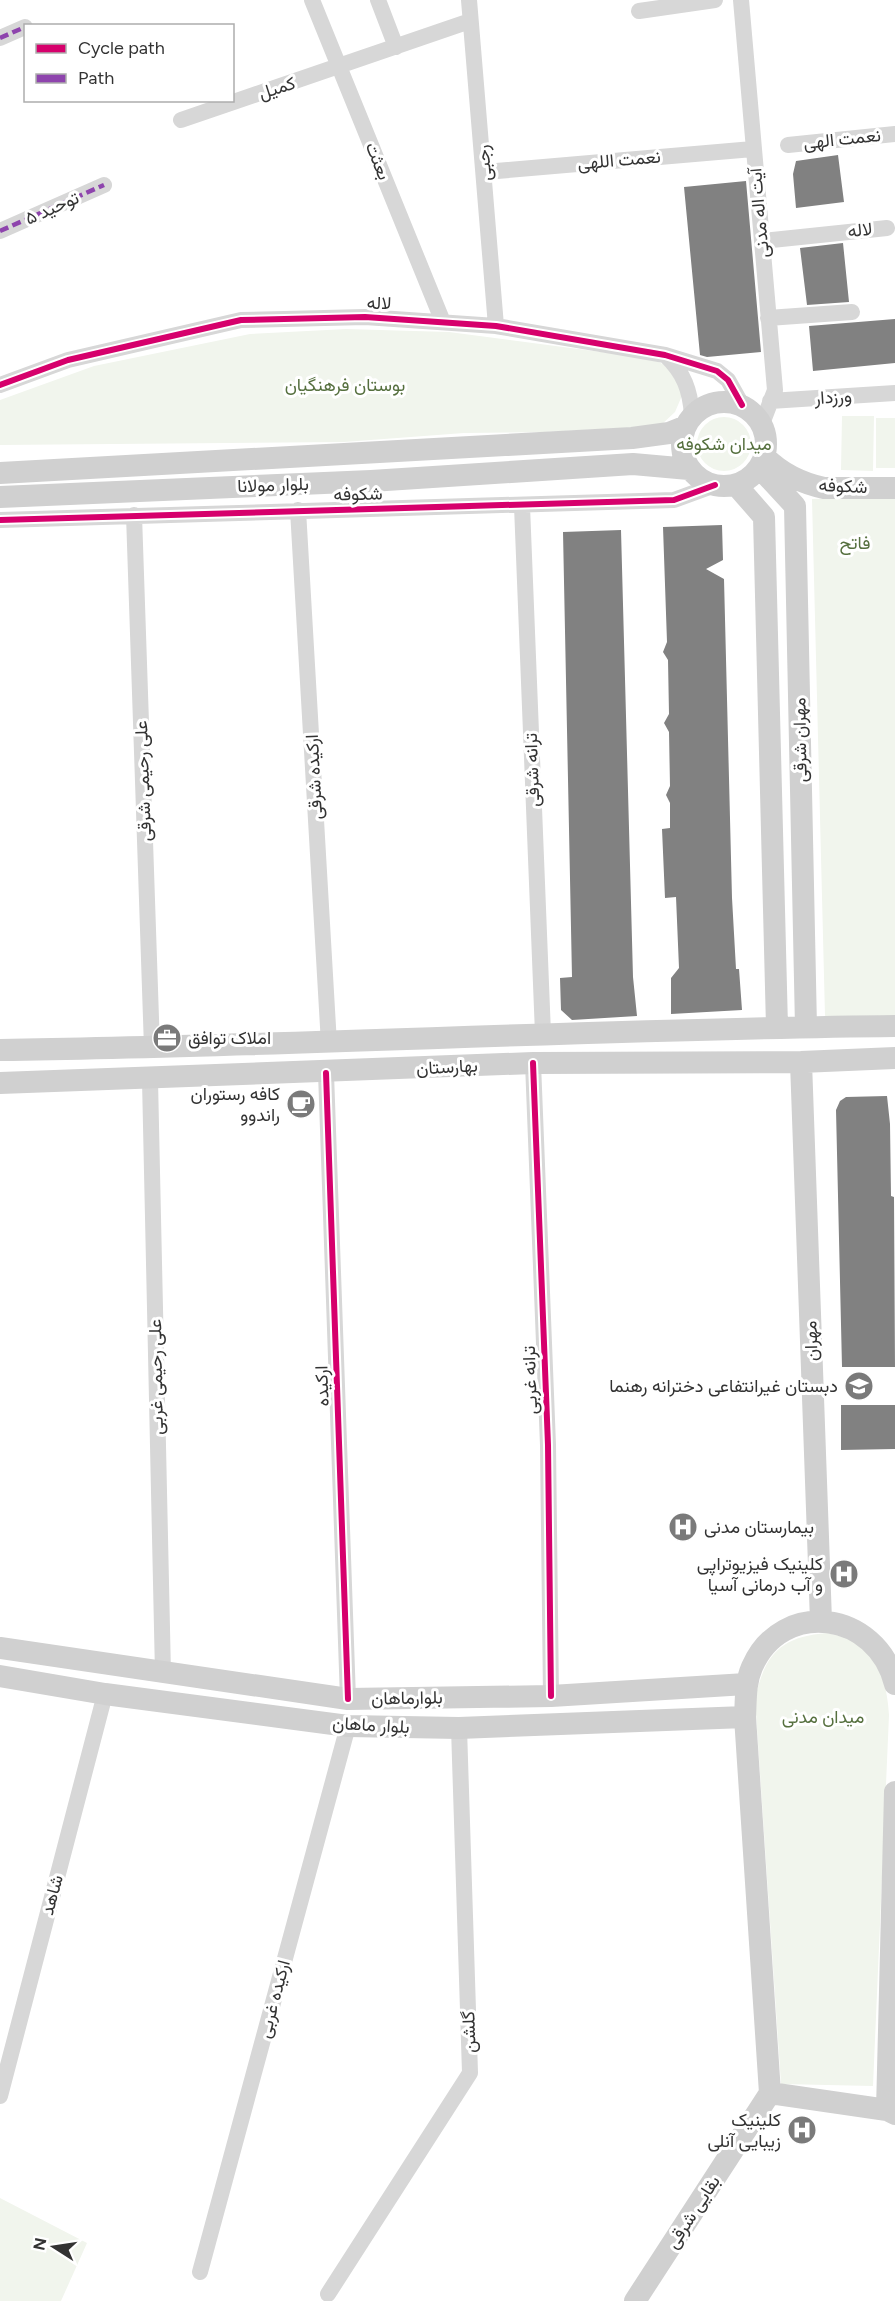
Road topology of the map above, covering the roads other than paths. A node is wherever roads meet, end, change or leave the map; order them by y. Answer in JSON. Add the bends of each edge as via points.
{"nodes":[{"id":1,"x":312,"y":0,"type":"edge"},
{"id":2,"x":378,"y":0,"type":"edge"},
{"id":3,"x":469,"y":0,"type":"edge"},
{"id":4,"x":715,"y":0,"type":"edge"},
{"id":5,"x":741,"y":0,"type":"edge"},
{"id":6,"x":639,"y":10,"type":"dead end"},
{"id":7,"x":470,"y":21,"type":"junction"},
{"id":8,"x":24,"y":28,"type":"edge"},
{"id":9,"x":0,"y":38,"type":"edge"},
{"id":10,"x":396,"y":47,"type":"junction"},
{"id":11,"x":339,"y":68,"type":"junction"},
{"id":12,"x":181,"y":120,"type":"dead end"},
{"id":13,"x":895,"y":134,"type":"edge"},
{"id":14,"x":788,"y":145,"type":"dead end"},
{"id":15,"x":753,"y":148,"type":"junction"},
{"id":16,"x":485,"y":172,"type":"junction"},
{"id":17,"x":104,"y":185,"type":"dead end"},
{"id":18,"x":887,"y":228,"type":"dead end"},
{"id":19,"x":0,"y":231,"type":"edge"},
{"id":20,"x":762,"y":241,"type":"junction"},
{"id":21,"x":852,"y":312,"type":"dead end"},
{"id":22,"x":768,"y":318,"type":"junction"},
{"id":23,"x":443,"y":322,"type":"junction"},
{"id":24,"x":496,"y":326,"type":"junction"},
{"id":25,"x":665,"y":355,"type":"junction"},
{"id":26,"x":2,"y":378,"type":"edge"},
{"id":27,"x":895,"y":393,"type":"edge"},
{"id":28,"x":770,"y":401,"type":"junction"},
{"id":29,"x":742,"y":405,"type":"junction"},
{"id":30,"x":688,"y":421,"type":"junction"},
{"id":31,"x":762,"y":424,"type":"junction"},
{"id":32,"x":762,"y":462,"type":"junction"},
{"id":33,"x":689,"y":469,"type":"junction"},
{"id":34,"x":0,"y":473,"type":"edge"},
{"id":35,"x":725,"y":485,"type":"junction"},
{"id":36,"x":895,"y":488,"type":"edge"},
{"id":37,"x":0,"y":497,"type":"edge"},
{"id":38,"x":522,"y":506,"type":"junction"},
{"id":39,"x":298,"y":510,"type":"junction"},
{"id":40,"x":134,"y":515,"type":"junction"},
{"id":41,"x":0,"y":520,"type":"edge"},
{"id":42,"x":895,"y":1026,"type":"edge"},
{"id":43,"x":777,"y":1027,"type":"junction"},
{"id":44,"x":806,"y":1027,"type":"junction"},
{"id":45,"x":543,"y":1034,"type":"junction"},
{"id":46,"x":329,"y":1044,"type":"junction"},
{"id":47,"x":152,"y":1048,"type":"junction"},
{"id":48,"x":0,"y":1050,"type":"edge"},
{"id":49,"x":895,"y":1058,"type":"edge"},
{"id":50,"x":801,"y":1062,"type":"junction"},
{"id":51,"x":533,"y":1063,"type":"junction"},
{"id":52,"x":326,"y":1073,"type":"junction"},
{"id":53,"x":150,"y":1080,"type":"junction"},
{"id":54,"x":0,"y":1083,"type":"edge"},
{"id":55,"x":821,"y":1621,"type":"junction"},
{"id":56,"x":0,"y":1648,"type":"edge"},
{"id":57,"x":163,"y":1674,"type":"junction"},
{"id":58,"x":0,"y":1676,"type":"edge"},
{"id":59,"x":746,"y":1684,"type":"junction"},
{"id":60,"x":895,"y":1684,"type":"edge"},
{"id":61,"x":105,"y":1694,"type":"junction"},
{"id":62,"x":551,"y":1696,"type":"junction"},
{"id":63,"x":348,"y":1699,"type":"junction"},
{"id":64,"x":745,"y":1717,"type":"junction"},
{"id":65,"x":348,"y":1725,"type":"junction"},
{"id":66,"x":459,"y":1728,"type":"junction"},
{"id":67,"x":895,"y":1792,"type":"edge"},
{"id":68,"x":771,"y":2093,"type":"junction"},
{"id":69,"x":0,"y":2096,"type":"edge"},
{"id":70,"x":891,"y":2112,"type":"edge"},
{"id":71,"x":200,"y":2272,"type":"dead end"},
{"id":72,"x":328,"y":2294,"type":"dead end"},
{"id":73,"x":634,"y":2301,"type":"edge"}],
"edges":[{"from":1,"to":11,"type":"street","name":"بعثت"},
{"from":2,"to":10,"type":"street"},
{"from":3,"to":7,"type":"street","name":"رجبی"},
{"from":4,"to":6,"type":"street"},
{"from":5,"to":15,"type":"street","name":"آیت اله مدنی"},
{"from":7,"to":10,"type":"street","name":"کمیل"},
{"from":7,"to":16,"type":"street","name":"رجبی"},
{"from":8,"to":9,"type":"street"},
{"from":10,"to":11,"type":"street","name":"کمیل"},
{"from":11,"to":12,"type":"street","name":"کمیل"},
{"from":11,"to":23,"type":"street","name":"بعثت"},
{"from":13,"to":14,"type":"street","name":"نعمت الهی"},
{"from":15,"to":16,"type":"street","name":"نعمت اللهی"},
{"from":15,"to":20,"type":"street","name":"آیت اله مدنی"},
{"from":16,"to":24,"type":"street","name":"رجبی"},
{"from":17,"to":19,"type":"street","name":"توحید ۵"},
{"from":18,"to":20,"type":"street","name":"لاله"},
{"from":20,"to":22,"type":"street","name":"آیت اله مدنی"},
{"from":21,"to":22,"type":"street"},
{"from":22,"to":28,"type":"street","name":"آیت اله مدنی","via":[[774,390]]},
{"from":23,"to":24,"type":"street","name":"لاله"},
{"from":23,"to":26,"type":"street","name":"لاله","via":[[365,317],[241,320]]},
{"from":24,"to":25,"type":"street","name":"لاله"},
{"from":25,"to":29,"type":"street","name":"لاله","via":[[717,371],[728,380]]},
{"from":25,"to":30,"type":"street","via":[[687,384]]},
{"from":27,"to":28,"type":"street","name":"ورزدار"},
{"from":28,"to":31,"type":"street","name":"آیت اله مدنی"},
{"from":29,"to":30,"type":"main road","via":[[716,402]]},
{"from":29,"to":31,"type":"main road"},
{"from":30,"to":33,"type":"main road","via":[[681,444]]},
{"from":30,"to":34,"type":"main road","name":"بلوار مولانا","via":[[669,433],[632,438]]},
{"from":31,"to":32,"type":"main road","via":[[766,446]]},
{"from":32,"to":35,"type":"main road","via":[[745,481]]},
{"from":32,"to":36,"type":"main road","name":"شکوفه","via":[[813,486]]},
{"from":32,"to":44,"type":"main road","name":"مهران شرقی","via":[[795,506]]},
{"from":33,"to":35,"type":"main road","via":[[696,476]]},
{"from":33,"to":37,"type":"main road","name":"بلوار مولانا","via":[[633,464],[371,481]]},
{"from":35,"to":38,"type":"street","name":"شکوفه","via":[[674,500]]},
{"from":35,"to":43,"type":"main road","name":"مهران شرقی","via":[[764,517]]},
{"from":38,"to":39,"type":"street","name":"شکوفه"},
{"from":38,"to":45,"type":"street","name":"ترانه شرقی"},
{"from":39,"to":40,"type":"street","name":"شکوفه"},
{"from":39,"to":46,"type":"street","name":"ارکیده شرقی"},
{"from":40,"to":41,"type":"street","name":"شکوفه"},
{"from":40,"to":47,"type":"street","name":"علی رحیمی شرقی"},
{"from":42,"to":44,"type":"main road","name":"بهارستان"},
{"from":43,"to":44,"type":"main road","name":"بهارستان"},
{"from":43,"to":45,"type":"main road","name":"بهارستان"},
{"from":45,"to":46,"type":"main road","name":"بهارستان"},
{"from":46,"to":47,"type":"main road","name":"بهارستان"},
{"from":47,"to":48,"type":"main road","name":"بهارستان"},
{"from":49,"to":50,"type":"main road","name":"بهارستان"},
{"from":50,"to":51,"type":"main road","name":"بهارستان"},
{"from":50,"to":55,"type":"main road","name":"مهران"},
{"from":51,"to":52,"type":"main road","name":"بهارستان"},
{"from":51,"to":62,"type":"street","name":"ترانه غربی","via":[[548,1445]]},
{"from":52,"to":53,"type":"main road","name":"بهارستان"},
{"from":52,"to":63,"type":"street","name":"ارکیده"},
{"from":53,"to":54,"type":"main road","name":"بهارستان"},
{"from":53,"to":57,"type":"street","name":"علی رحیمی غربی"},
{"from":55,"to":59,"type":"main road","via":[[793,1626],[769,1642]]},
{"from":55,"to":60,"type":"main road","via":[[849,1626],[873,1641],[890,1664]]},
{"from":56,"to":57,"type":"main road","name":"بلوارماهان"},
{"from":57,"to":63,"type":"main road","name":"بلوارماهان"},
{"from":58,"to":61,"type":"main road","name":"بلوار ماهان"},
{"from":59,"to":62,"type":"main road","name":"بلوارماهان"},
{"from":59,"to":64,"type":"main road"},
{"from":61,"to":65,"type":"main road","name":"بلوار ماهان"},
{"from":61,"to":69,"type":"street","name":"شاهد"},
{"from":62,"to":63,"type":"main road","name":"بلوارماهان"},
{"from":64,"to":66,"type":"main road","name":"بلوار ماهان"},
{"from":64,"to":68,"type":"main road"},
{"from":65,"to":66,"type":"main road","name":"بلوار ماهان"},
{"from":65,"to":71,"type":"street","name":"ارکیده غربی"},
{"from":66,"to":72,"type":"street","name":"گلشن","via":[[470,2073]]},
{"from":67,"to":70,"type":"main road"},
{"from":68,"to":70,"type":"main road"},
{"from":68,"to":73,"type":"main road","name":"بقایى شرقی"}]}
